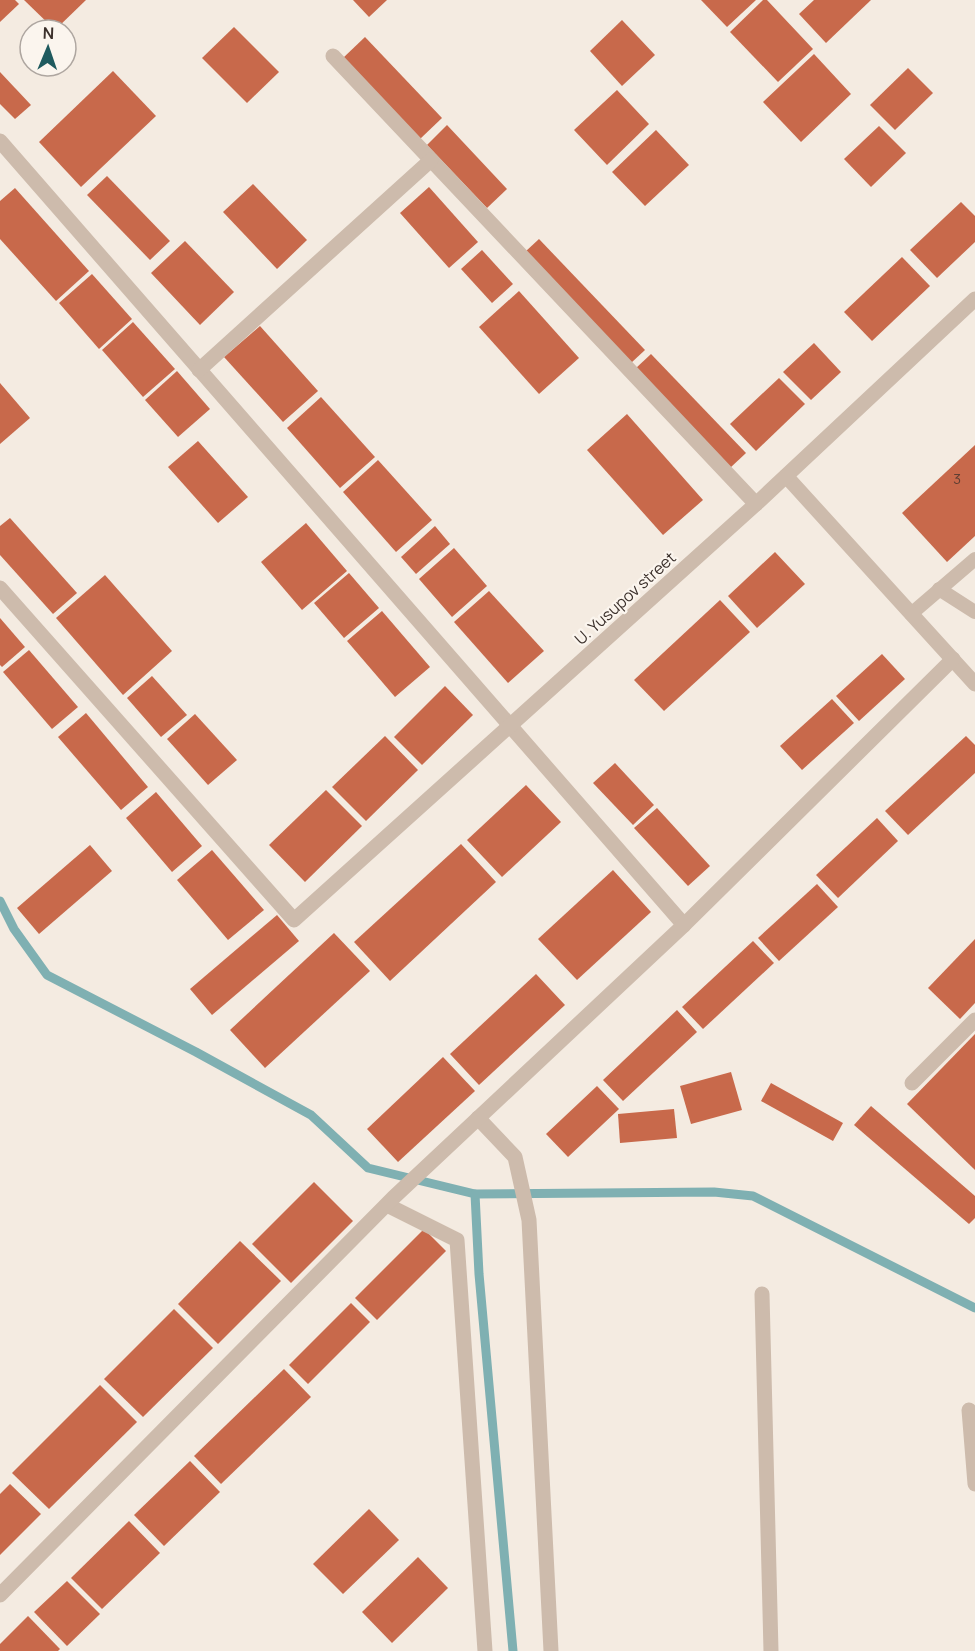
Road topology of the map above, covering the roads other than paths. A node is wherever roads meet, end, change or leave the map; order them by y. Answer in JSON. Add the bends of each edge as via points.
{"nodes":[{"id":1,"x":333,"y":56,"type":"dead end"},
{"id":2,"x":0,"y":141,"type":"edge"},
{"id":3,"x":431,"y":160,"type":"junction"},
{"id":4,"x":975,"y":299,"type":"edge"},
{"id":5,"x":199,"y":370,"type":"junction"},
{"id":6,"x":786,"y":476,"type":"junction"},
{"id":7,"x":756,"y":504,"type":"junction"},
{"id":8,"x":975,"y":559,"type":"edge"},
{"id":9,"x":0,"y":588,"type":"edge"},
{"id":10,"x":939,"y":589,"type":"junction"},
{"id":11,"x":975,"y":612,"type":"edge"},
{"id":12,"x":911,"y":614,"type":"junction"},
{"id":13,"x":953,"y":659,"type":"junction"},
{"id":14,"x":975,"y":684,"type":"edge"},
{"id":15,"x":509,"y":727,"type":"junction"},
{"id":16,"x":684,"y":925,"type":"junction"},
{"id":17,"x":975,"y":1020,"type":"edge"},
{"id":18,"x":912,"y":1083,"type":"dead end"},
{"id":19,"x":478,"y":1118,"type":"junction"},
{"id":20,"x":390,"y":1201,"type":"junction"},
{"id":21,"x":762,"y":1294,"type":"dead end"},
{"id":22,"x":969,"y":1410,"type":"dead end"},
{"id":23,"x":975,"y":1484,"type":"edge"},
{"id":24,"x":0,"y":1595,"type":"edge"},
{"id":25,"x":485,"y":1651,"type":"edge"},
{"id":26,"x":551,"y":1651,"type":"edge"},
{"id":27,"x":771,"y":1651,"type":"edge"}],
"edges":[{"from":1,"to":3,"type":"street"},
{"from":2,"to":5,"type":"street"},
{"from":3,"to":5,"type":"street"},
{"from":3,"to":7,"type":"street"},
{"from":4,"to":6,"type":"street","name":"U. Yusupov street"},
{"from":5,"to":15,"type":"street"},
{"from":6,"to":7,"type":"street","name":"U. Yusupov street"},
{"from":6,"to":12,"type":"street"},
{"from":7,"to":15,"type":"street","name":"U. Yusupov street"},
{"from":8,"to":10,"type":"lane"},
{"from":9,"to":15,"type":"street","name":"U. Yusupov street","via":[[294,920]]},
{"from":10,"to":11,"type":"lane"},
{"from":10,"to":12,"type":"lane"},
{"from":12,"to":13,"type":"street"},
{"from":13,"to":14,"type":"street"},
{"from":13,"to":16,"type":"street"},
{"from":15,"to":16,"type":"street"},
{"from":16,"to":19,"type":"street"},
{"from":17,"to":18,"type":"street"},
{"from":19,"to":20,"type":"street"},
{"from":19,"to":26,"type":"street","via":[[515,1157],[529,1220]]},
{"from":20,"to":24,"type":"street"},
{"from":20,"to":25,"type":"street","via":[[457,1240]]},
{"from":21,"to":27,"type":"street"},
{"from":22,"to":23,"type":"street"}]}
